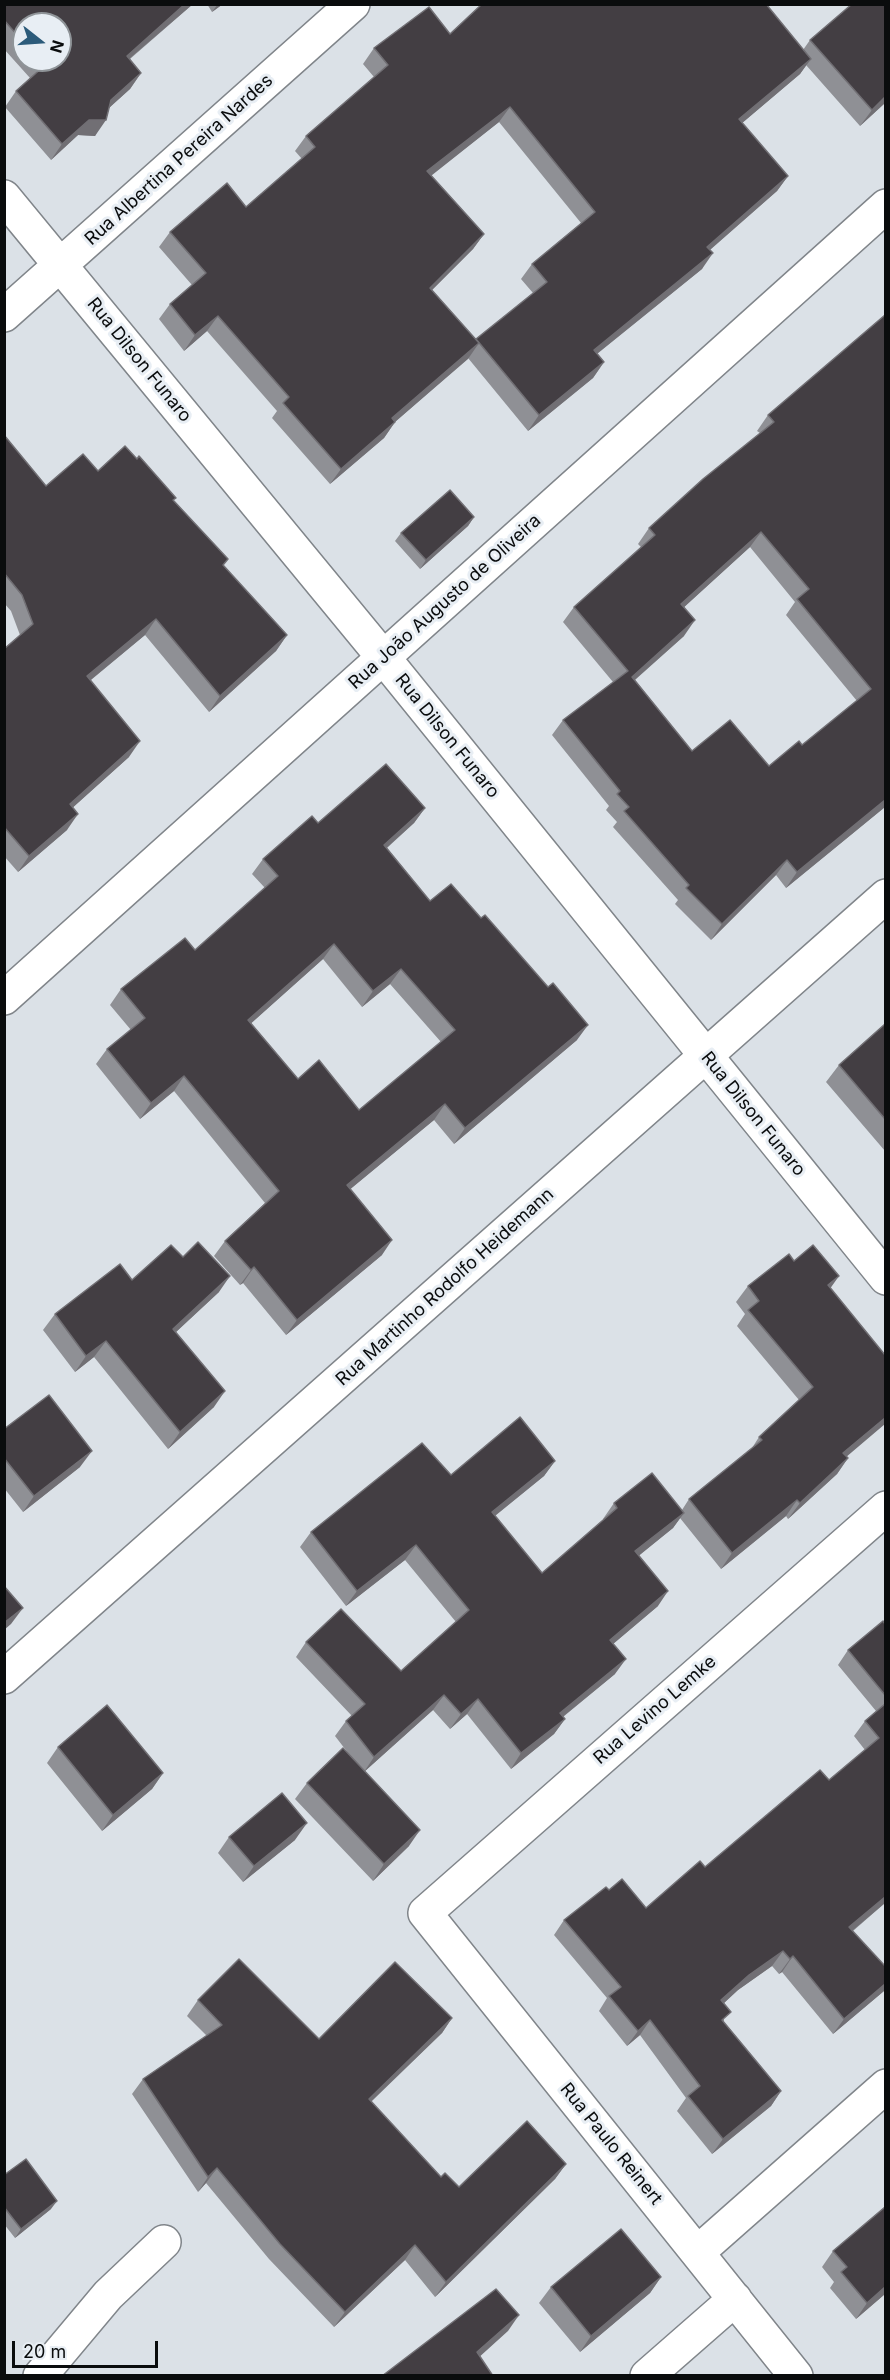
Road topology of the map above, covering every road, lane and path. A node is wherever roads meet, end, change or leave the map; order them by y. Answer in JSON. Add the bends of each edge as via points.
{"nodes":[{"id":1,"x":353,"y":4,"type":"edge"},
{"id":2,"x":4,"y":197,"type":"edge"},
{"id":3,"x":885,"y":206,"type":"edge"},
{"id":4,"x":60,"y":265,"type":"junction"},
{"id":5,"x":4,"y":315,"type":"edge"},
{"id":6,"x":383,"y":657,"type":"junction"},
{"id":7,"x":885,"y":896,"type":"edge"},
{"id":8,"x":4,"y":998,"type":"edge"},
{"id":9,"x":706,"y":1056,"type":"junction"},
{"id":10,"x":885,"y":1278,"type":"edge"},
{"id":11,"x":885,"y":1508,"type":"edge"},
{"id":12,"x":4,"y":1677,"type":"edge"},
{"id":13,"x":425,"y":1913,"type":"joint"},
{"id":14,"x":885,"y":2086,"type":"edge"},
{"id":15,"x":164,"y":2242,"type":"dead end"},
{"id":16,"x":698,"y":2252,"type":"junction"},
{"id":17,"x":735,"y":2299,"type":"junction"},
{"id":18,"x":40,"y":2376,"type":"edge"},
{"id":19,"x":647,"y":2376,"type":"edge"},
{"id":20,"x":796,"y":2376,"type":"edge"}],
"edges":[{"from":1,"to":4,"type":"street","name":"Rua Albertina Pereira Nardes"},
{"from":2,"to":4,"type":"street","name":"Rua Dilson Funaro"},
{"from":3,"to":6,"type":"street","name":"Rua João Augusto de Oliveira"},
{"from":4,"to":5,"type":"street","name":"Rua Albertina Pereira Nardes"},
{"from":4,"to":6,"type":"street","name":"Rua Dilson Funaro"},
{"from":6,"to":8,"type":"street","name":"Rua João Augusto de Oliveira"},
{"from":6,"to":9,"type":"street","name":"Rua Dilson Funaro"},
{"from":7,"to":9,"type":"street","name":"Rua Martinho Rodolfo Heidemann"},
{"from":9,"to":10,"type":"street","name":"Rua Dilson Funaro"},
{"from":9,"to":12,"type":"street","name":"Rua Martinho Rodolfo Heidemann"},
{"from":11,"to":13,"type":"street","name":"Rua Levino Lemke"},
{"from":13,"to":16,"type":"street","name":"Rua Paulo Reinert"},
{"from":14,"to":16,"type":"street"},
{"from":15,"to":18,"type":"street","via":[[108,2295]]},
{"from":16,"to":17,"type":"street","name":"Rua Paulo Reinert"},
{"from":17,"to":19,"type":"street"},
{"from":17,"to":20,"type":"street","name":"Rua Paulo Reinert"}]}
